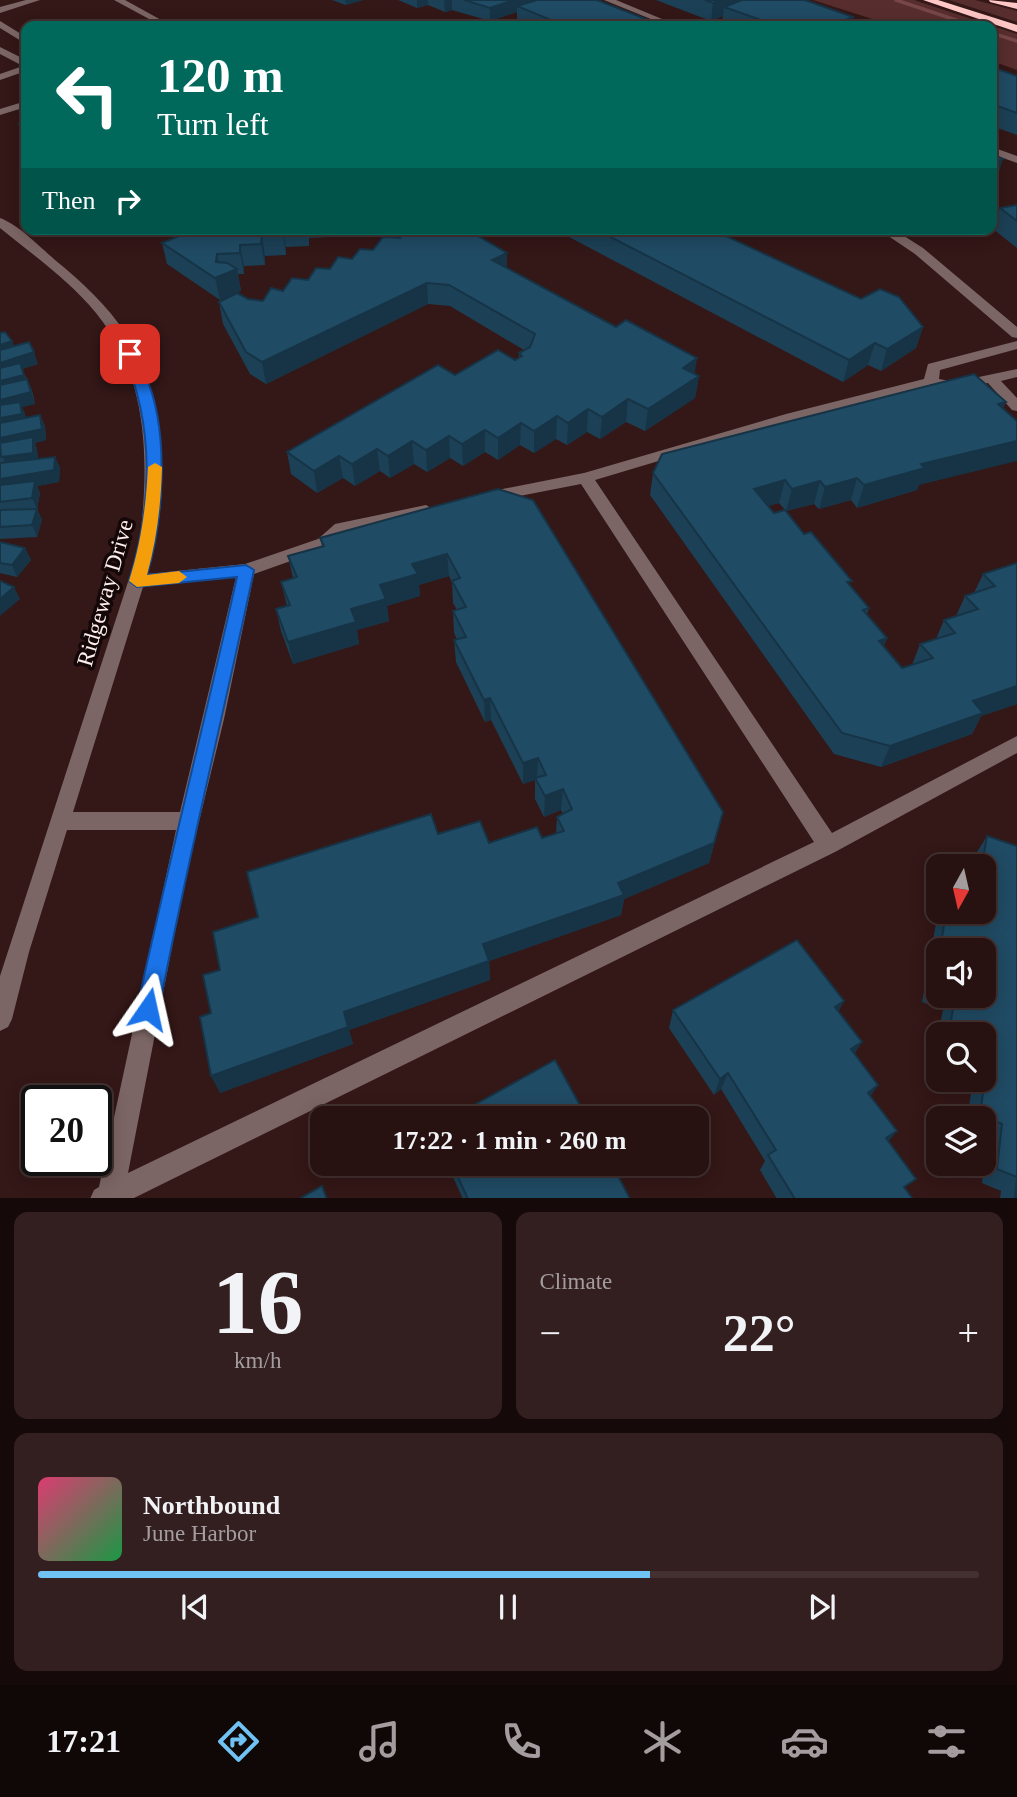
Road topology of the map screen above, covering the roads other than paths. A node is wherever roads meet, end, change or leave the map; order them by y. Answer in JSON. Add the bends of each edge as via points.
{"nodes":[{"id":1,"x":37,"y":0,"type":"edge"},
{"id":2,"x":118,"y":0,"type":"edge"},
{"id":3,"x":608,"y":0,"type":"edge"},
{"id":4,"x":928,"y":0,"type":"edge"},
{"id":5,"x":994,"y":0,"type":"edge"},
{"id":6,"x":1017,"y":6,"type":"edge"},
{"id":7,"x":0,"y":9,"type":"edge"},
{"id":8,"x":158,"y":21,"type":"edge"},
{"id":9,"x":662,"y":21,"type":"edge"},
{"id":10,"x":992,"y":21,"type":"edge"},
{"id":11,"x":997,"y":22,"type":"edge"},
{"id":12,"x":0,"y":24,"type":"edge"},
{"id":13,"x":1017,"y":29,"type":"edge"},
{"id":14,"x":21,"y":39,"type":"edge"},
{"id":15,"x":21,"y":43,"type":"edge"},
{"id":16,"x":0,"y":49,"type":"edge"},
{"id":17,"x":21,"y":63,"type":"edge"},
{"id":18,"x":21,"y":68,"type":"edge"},
{"id":19,"x":0,"y":77,"type":"edge"},
{"id":20,"x":21,"y":106,"type":"edge"},
{"id":21,"x":0,"y":112,"type":"edge"},
{"id":22,"x":997,"y":152,"type":"edge"},
{"id":23,"x":1017,"y":160,"type":"edge"},
{"id":24,"x":0,"y":222,"type":"edge"},
{"id":25,"x":893,"y":235,"type":"edge"},
{"id":26,"x":1017,"y":334,"type":"edge"},
{"id":27,"x":1017,"y":345,"type":"edge"},
{"id":28,"x":1017,"y":373,"type":"edge"},
{"id":29,"x":991,"y":378,"type":"junction"},
{"id":30,"x":931,"y":382,"type":"junction"},
{"id":31,"x":1017,"y":407,"type":"edge"},
{"id":32,"x":585,"y":478,"type":"junction"},
{"id":33,"x":476,"y":500,"type":"edge"},
{"id":34,"x":449,"y":505,"type":"edge"},
{"id":35,"x":246,"y":570,"type":"junction"},
{"id":36,"x":137,"y":581,"type":"junction"},
{"id":37,"x":1017,"y":744,"type":"edge"},
{"id":38,"x":60,"y":821,"type":"junction"},
{"id":39,"x":188,"y":821,"type":"junction"},
{"id":40,"x":828,"y":845,"type":"junction"},
{"id":41,"x":0,"y":1019,"type":"edge"},
{"id":42,"x":106,"y":1198,"type":"edge"}],
"edges":[{"from":1,"to":7,"type":"street"},
{"from":2,"to":8,"type":"street"},
{"from":3,"to":9,"type":"street"},
{"from":4,"to":10,"type":"highway"},
{"from":5,"to":6,"type":"highway"},
{"from":11,"to":13,"type":"highway"},
{"from":12,"to":14,"type":"street"},
{"from":15,"to":16,"type":"street"},
{"from":16,"to":17,"type":"street"},
{"from":18,"to":19,"type":"street"},
{"from":20,"to":21,"type":"street"},
{"from":22,"to":23,"type":"street"},
{"from":24,"to":36,"type":"street","name":"Ridgeway Drive","via":[[101,310],[142,382],[155,467],[147,548]]},
{"from":25,"to":26,"type":"street","via":[[938,266]]},
{"from":27,"to":30,"type":"street","via":[[933,367]]},
{"from":28,"to":29,"type":"street"},
{"from":29,"to":30,"type":"street","via":[[955,386]]},
{"from":29,"to":31,"type":"street"},
{"from":30,"to":32,"type":"street","via":[[791,417]]},
{"from":32,"to":33,"type":"street"},
{"from":32,"to":40,"type":"street"},
{"from":34,"to":35,"type":"street","via":[[341,528],[324,543]]},
{"from":35,"to":36,"type":"street"},
{"from":35,"to":39,"type":"street"},
{"from":36,"to":38,"type":"street","name":"Ridgeway Drive"},
{"from":37,"to":40,"type":"street"},
{"from":38,"to":39,"type":"street"},
{"from":38,"to":41,"type":"street","name":"Ridgeway Drive"},
{"from":39,"to":42,"type":"street"},
{"from":40,"to":42,"type":"street"}]}
